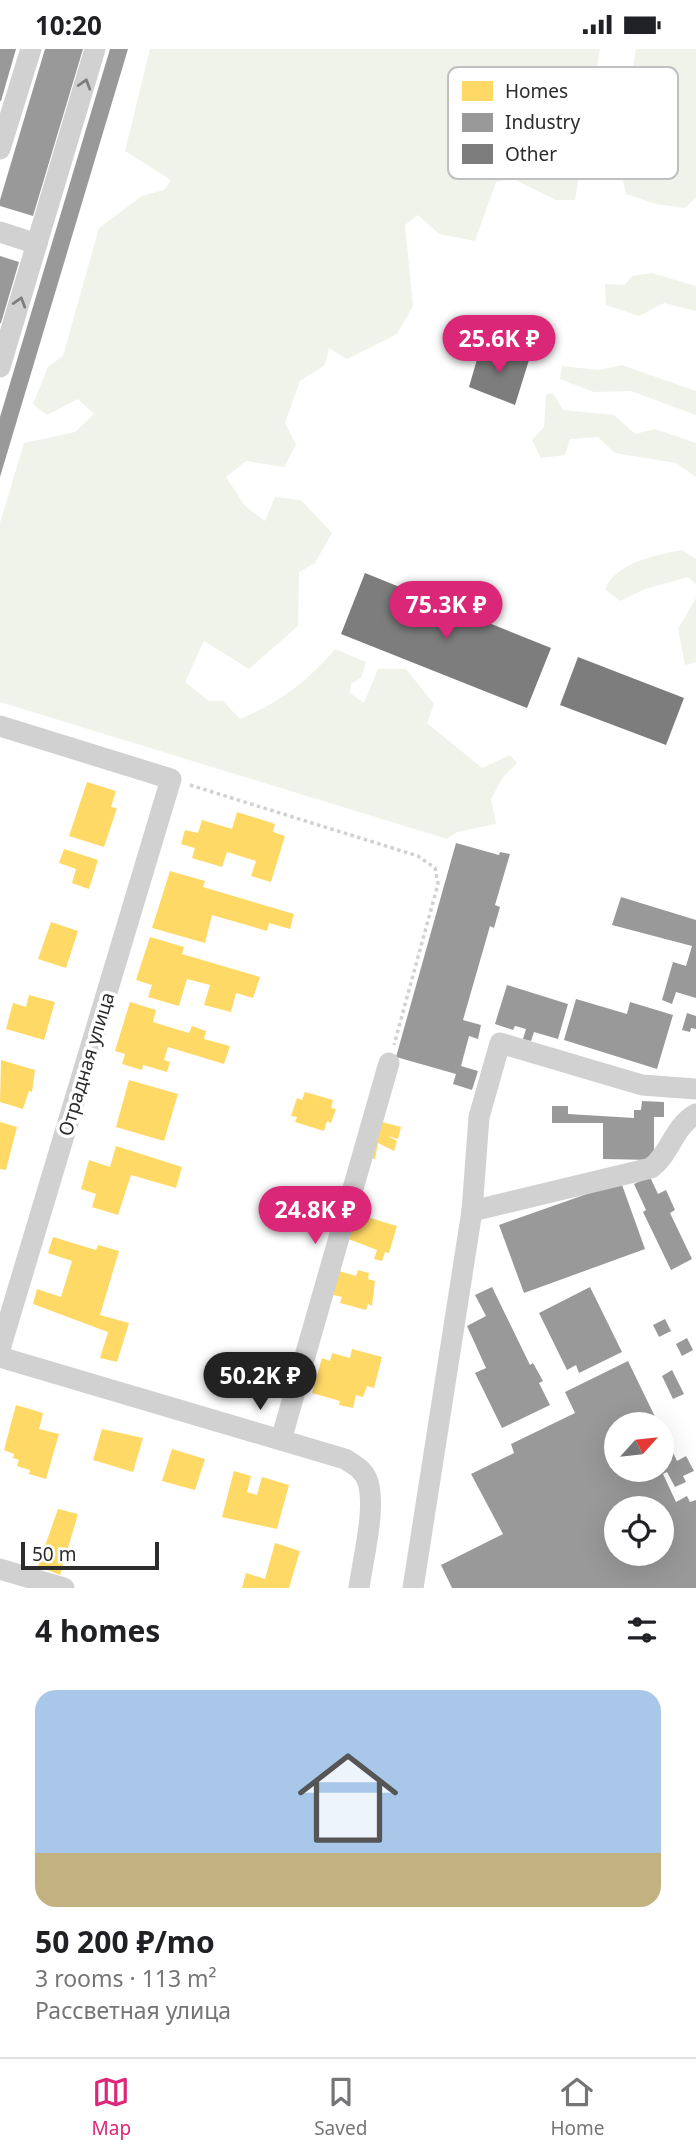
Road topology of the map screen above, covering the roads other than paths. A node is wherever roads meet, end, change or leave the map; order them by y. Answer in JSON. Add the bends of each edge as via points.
{"nodes":[{"id":1,"x":30,"y":49,"type":"edge"},
{"id":2,"x":95,"y":49,"type":"edge"},
{"id":3,"x":0,"y":149,"type":"edge"},
{"id":4,"x":0,"y":232,"type":"edge"},
{"id":5,"x":37,"y":244,"type":"junction"},
{"id":6,"x":0,"y":367,"type":"edge"},
{"id":7,"x":0,"y":726,"type":"edge"},
{"id":8,"x":389,"y":1063,"type":"road end"},
{"id":9,"x":696,"y":1089,"type":"edge"},
{"id":10,"x":696,"y":1114,"type":"edge"},
{"id":11,"x":472,"y":1211,"type":"junction"},
{"id":12,"x":0,"y":1349,"type":"edge"},
{"id":13,"x":0,"y":1357,"type":"edge"},
{"id":14,"x":281,"y":1440,"type":"junction"},
{"id":15,"x":0,"y":1569,"type":"edge"},
{"id":16,"x":64,"y":1588,"type":"edge"},
{"id":17,"x":359,"y":1588,"type":"edge"},
{"id":18,"x":413,"y":1588,"type":"edge"}],
"edges":[{"from":1,"to":3,"type":"street"},
{"from":5,"to":2,"type":"street","one_way":true},
{"from":4,"to":5,"type":"street"},
{"from":6,"to":5,"type":"street","one_way":true},
{"from":7,"to":12,"type":"street","name":"Отрадная улица","via":[[171,779]]},
{"from":8,"to":14,"type":"street"},
{"from":9,"to":11,"type":"street","via":[[642,1085],[500,1043],[479,1117]]},
{"from":10,"to":11,"type":"street","via":[[676,1130],[665,1154],[651,1168]]},
{"from":11,"to":18,"type":"street"},
{"from":13,"to":14,"type":"street"},
{"from":14,"to":17,"type":"street","via":[[345,1459],[361,1468],[368,1481],[371,1502]]},
{"from":15,"to":16,"type":"street"}]}
